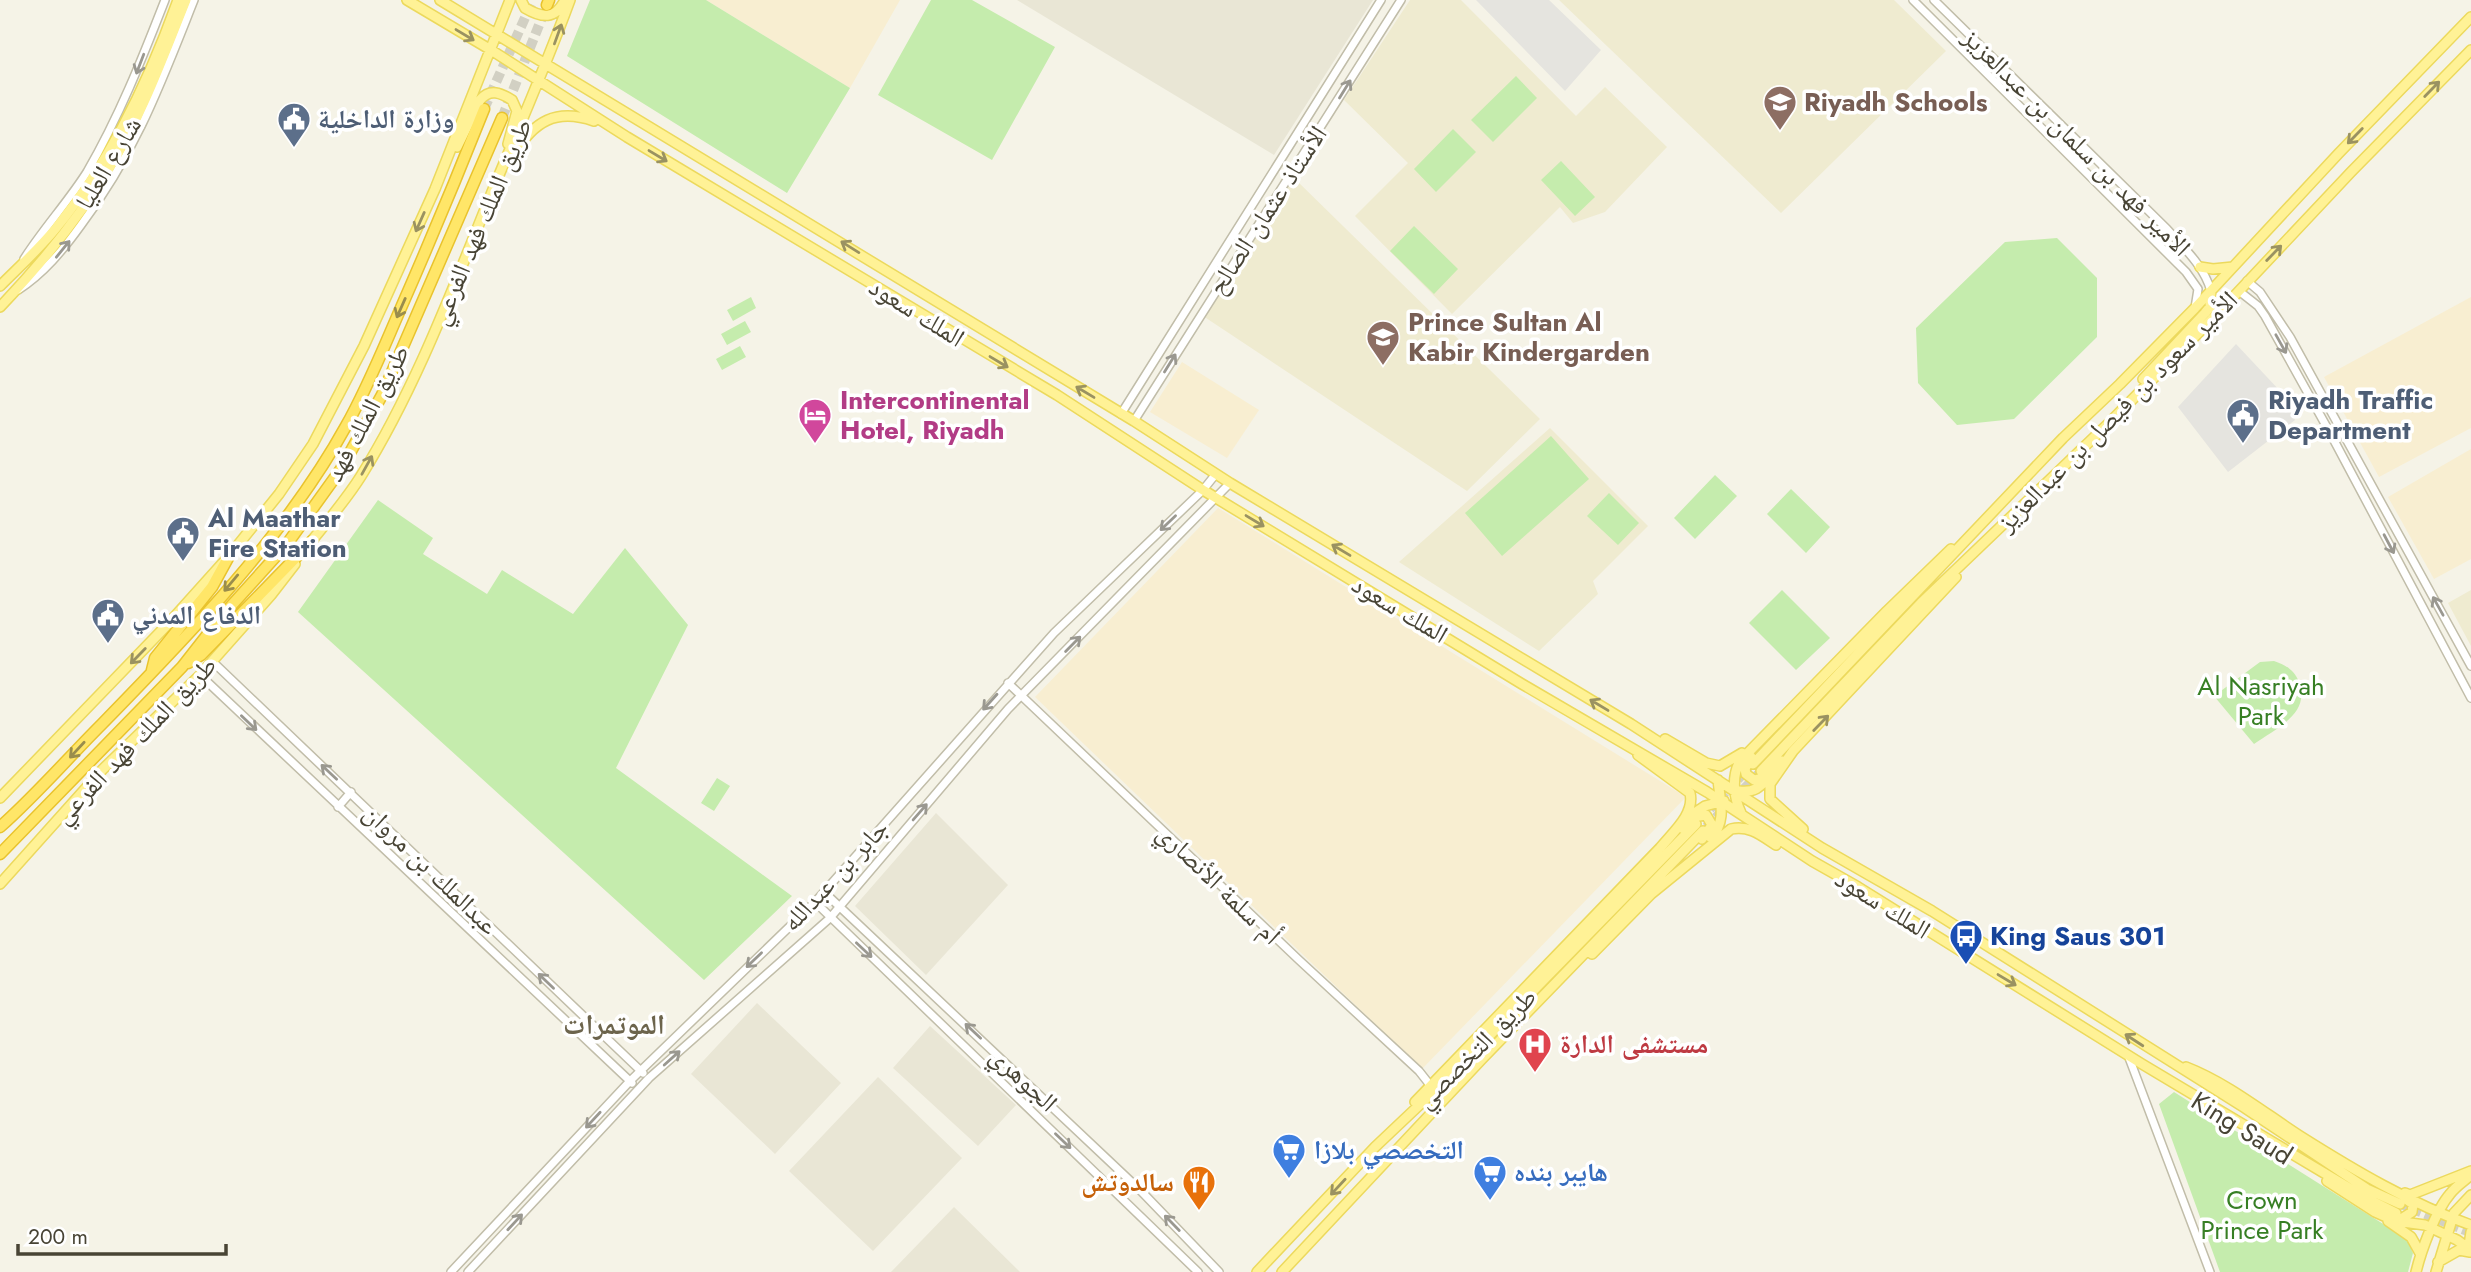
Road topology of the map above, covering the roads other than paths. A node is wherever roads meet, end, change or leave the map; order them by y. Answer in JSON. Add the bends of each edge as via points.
{"nodes":[{"id":1,"x":165,"y":0,"type":"edge"},
{"id":2,"x":178,"y":0,"type":"edge"},
{"id":3,"x":186,"y":0,"type":"edge"},
{"id":4,"x":194,"y":0,"type":"edge"},
{"id":5,"x":407,"y":0,"type":"edge"},
{"id":6,"x":440,"y":0,"type":"edge"},
{"id":7,"x":510,"y":0,"type":"edge"},
{"id":8,"x":521,"y":0,"type":"edge"},
{"id":9,"x":568,"y":0,"type":"edge"},
{"id":10,"x":1381,"y":0,"type":"edge"},
{"id":11,"x":1401,"y":0,"type":"edge"},
{"id":12,"x":1913,"y":0,"type":"edge"},
{"id":13,"x":1934,"y":0,"type":"edge"},
{"id":14,"x":2471,"y":17,"type":"edge"},
{"id":15,"x":497,"y":34,"type":"junction"},
{"id":16,"x":2471,"y":50,"type":"edge"},
{"id":17,"x":491,"y":51,"type":"junction"},
{"id":18,"x":546,"y":65,"type":"junction"},
{"id":19,"x":539,"y":83,"type":"junction"},
{"id":20,"x":484,"y":109,"type":"tunnel mouth"},
{"id":21,"x":502,"y":118,"type":"tunnel mouth"},
{"id":22,"x":627,"y":137,"type":"junction"},
{"id":23,"x":495,"y":186,"type":"junction"},
{"id":24,"x":435,"y":188,"type":"junction"},
{"id":25,"x":2199,"y":265,"type":"junction"},
{"id":26,"x":2235,"y":266,"type":"junction"},
{"id":27,"x":17,"y":270,"type":"junction"},
{"id":28,"x":2186,"y":272,"type":"junction"},
{"id":29,"x":2247,"y":281,"type":"junction"},
{"id":30,"x":0,"y":286,"type":"edge"},
{"id":31,"x":2210,"y":291,"type":"junction"},
{"id":32,"x":2239,"y":291,"type":"junction"},
{"id":33,"x":12,"y":294,"type":"junction"},
{"id":34,"x":0,"y":307,"type":"edge"},
{"id":35,"x":2195,"y":308,"type":"junction"},
{"id":36,"x":2132,"y":398,"type":"junction"},
{"id":37,"x":1121,"y":414,"type":"junction"},
{"id":38,"x":1134,"y":421,"type":"junction"},
{"id":39,"x":1215,"y":475,"type":"junction"},
{"id":40,"x":1230,"y":483,"type":"junction"},
{"id":41,"x":1203,"y":489,"type":"junction"},
{"id":42,"x":1218,"y":498,"type":"junction"},
{"id":43,"x":1975,"y":532,"type":"junction"},
{"id":44,"x":312,"y":541,"type":"junction"},
{"id":45,"x":1984,"y":542,"type":"junction"},
{"id":46,"x":229,"y":556,"type":"junction"},
{"id":47,"x":212,"y":661,"type":"junction"},
{"id":48,"x":2471,"y":666,"type":"edge"},
{"id":49,"x":182,"y":667,"type":"junction"},
{"id":50,"x":151,"y":674,"type":"junction"},
{"id":51,"x":200,"y":675,"type":"junction"},
{"id":52,"x":1008,"y":682,"type":"junction"},
{"id":53,"x":1022,"y":695,"type":"junction"},
{"id":54,"x":2471,"y":698,"type":"edge"},
{"id":55,"x":1631,"y":724,"type":"junction"},
{"id":56,"x":1771,"y":731,"type":"junction"},
{"id":57,"x":1621,"y":740,"type":"junction"},
{"id":58,"x":1793,"y":751,"type":"junction"},
{"id":59,"x":1718,"y":780,"type":"junction"},
{"id":60,"x":1735,"y":791,"type":"junction"},
{"id":61,"x":351,"y":792,"type":"junction"},
{"id":62,"x":1720,"y":796,"type":"junction"},
{"id":63,"x":0,"y":798,"type":"edge"},
{"id":64,"x":1735,"y":802,"type":"junction"},
{"id":65,"x":1756,"y":804,"type":"junction"},
{"id":66,"x":338,"y":807,"type":"junction"},
{"id":67,"x":1741,"y":815,"type":"junction"},
{"id":68,"x":0,"y":827,"type":"edge"},
{"id":69,"x":1660,"y":848,"type":"junction"},
{"id":70,"x":1822,"y":848,"type":"junction"},
{"id":71,"x":0,"y":854,"type":"edge"},
{"id":72,"x":1812,"y":861,"type":"junction"},
{"id":73,"x":0,"y":884,"type":"edge"},
{"id":74,"x":824,"y":892,"type":"junction"},
{"id":75,"x":1651,"y":894,"type":"junction"},
{"id":76,"x":815,"y":902,"type":"junction"},
{"id":77,"x":839,"y":906,"type":"junction"},
{"id":78,"x":830,"y":918,"type":"junction"},
{"id":79,"x":2128,"y":1054,"type":"junction"},
{"id":80,"x":2164,"y":1058,"type":"junction"},
{"id":81,"x":1482,"y":1059,"type":"junction"},
{"id":82,"x":2142,"y":1064,"type":"junction"},
{"id":83,"x":640,"y":1070,"type":"junction"},
{"id":84,"x":649,"y":1078,"type":"junction"},
{"id":85,"x":630,"y":1081,"type":"junction"},
{"id":86,"x":1430,"y":1085,"type":"junction"},
{"id":87,"x":639,"y":1089,"type":"junction"},
{"id":88,"x":1375,"y":1147,"type":"junction"},
{"id":89,"x":2360,"y":1172,"type":"junction"},
{"id":90,"x":2471,"y":1173,"type":"edge"},
{"id":91,"x":2471,"y":1195,"type":"edge"},
{"id":92,"x":2375,"y":1212,"type":"junction"},
{"id":93,"x":2439,"y":1213,"type":"junction"},
{"id":94,"x":2452,"y":1219,"type":"junction"},
{"id":95,"x":2471,"y":1225,"type":"edge"},
{"id":96,"x":2432,"y":1228,"type":"junction"},
{"id":97,"x":2471,"y":1232,"type":"edge"},
{"id":98,"x":2446,"y":1234,"type":"junction"},
{"id":99,"x":2471,"y":1250,"type":"edge"},
{"id":100,"x":2420,"y":1253,"type":"junction"},
{"id":101,"x":2437,"y":1267,"type":"edge"},
{"id":102,"x":451,"y":1272,"type":"edge"},
{"id":103,"x":468,"y":1272,"type":"edge"},
{"id":104,"x":1198,"y":1272,"type":"edge"},
{"id":105,"x":1219,"y":1272,"type":"edge"},
{"id":106,"x":1257,"y":1272,"type":"edge"},
{"id":107,"x":1282,"y":1272,"type":"edge"},
{"id":108,"x":2210,"y":1272,"type":"edge"},
{"id":109,"x":2416,"y":1272,"type":"edge"}],
"edges":[{"from":1,"to":27,"type":"street","one_way":true,"via":[[101,147]]},
{"from":2,"to":27,"type":"main road","name":"شارع العليا","via":[[111,148],[58,227]]},
{"from":3,"to":33,"type":"main road","name":"شارع العليا","via":[[153,83],[111,166],[73,222]]},
{"from":33,"to":4,"type":"street","one_way":true,"via":[[58,255],[113,180],[148,114]]},
{"from":5,"to":17,"type":"main road","name":"الملك سعود","one_way":true},
{"from":6,"to":15,"type":"main road","name":"الملك سعود"},
{"from":7,"to":15,"type":"main road"},
{"from":8,"to":9,"type":"main road","via":[[524,8],[544,17],[553,15]]},
{"from":18,"to":9,"type":"main road","name":"طريق الملك فهد الفرعي","one_way":true},
{"from":10,"to":37,"type":"street","name":"الأستاذ عثمان الصالح"},
{"from":38,"to":11,"type":"street","name":"الأستاذ عثمان الصالح","one_way":true},
{"from":12,"to":28,"type":"street","name":"الأمير فهد بن سلمان بن عبدالعزيز"},
{"from":13,"to":25,"type":"street","name":"الأمير فهد بن سلمان بن عبدالعزيز"},
{"from":14,"to":26,"type":"main road","name":"الأمير سعود بن فيصل بن عبدالعزيز","one_way":true},
{"from":15,"to":17,"type":"main road"},
{"from":15,"to":18,"type":"main road","name":"الملك سعود"},
{"from":29,"to":16,"type":"main road","name":"الأمير سعود بن فيصل بن عبدالعزيز","one_way":true},
{"from":17,"to":19,"type":"main road","name":"الملك سعود"},
{"from":17,"to":24,"type":"main road"},
{"from":18,"to":19,"type":"main road","name":"طريق الملك فهد الفرعي"},
{"from":37,"to":18,"type":"main road","name":"الملك سعود","one_way":true},
{"from":19,"to":22,"type":"main road","name":"الملك سعود"},
{"from":19,"to":23,"type":"main road","name":"طريق الملك فهد الفرعي"},
{"from":20,"to":50,"type":"highway","name":"طريق الملك فهد","one_way":true,"via":[[346,426],[291,510]]},
{"from":21,"to":49,"type":"highway","name":"طريق الملك فهد","via":[[382,395],[341,469],[287,544]]},
{"from":22,"to":23,"type":"main road","via":[[578,116],[545,121],[527,134]]},
{"from":22,"to":41,"type":"main road","name":"الملك سعود","one_way":true},
{"from":23,"to":24,"type":"main road","via":[[517,111],[512,100],[494,92],[480,100]]},
{"from":44,"to":23,"type":"main road","name":"طريق الملك فهد الفرعي","one_way":true,"via":[[360,477],[399,407],[444,315]]},
{"from":24,"to":46,"type":"main road","one_way":true,"via":[[364,346],[313,444]]},
{"from":25,"to":26,"type":"main road","via":[[2213,270]]},
{"from":25,"to":28,"type":"street"},
{"from":25,"to":31,"type":"street","name":"الأمير فهد بن سلمان بن عبدالعزيز"},
{"from":26,"to":31,"type":"main road","name":"الأمير سعود بن فيصل بن عبدالعزيز"},
{"from":27,"to":30,"type":"main road","name":"شارع العليا"},
{"from":28,"to":35,"type":"street","name":"الأمير فهد بن سلمان بن عبدالعزيز","via":[[2198,289]]},
{"from":29,"to":32,"type":"main road","name":"الأمير سعود بن فيصل بن عبدالعزيز"},
{"from":48,"to":29,"type":"street","one_way":true,"via":[[2272,307]]},
{"from":31,"to":35,"type":"main road","name":"الأمير سعود بن فيصل بن عبدالعزيز"},
{"from":31,"to":36,"type":"main road","via":[[2210,307],[2144,378]]},
{"from":32,"to":36,"type":"main road","name":"الأمير سعود بن فيصل بن عبدالعزيز"},
{"from":32,"to":54,"type":"street","one_way":true,"via":[[2265,316]]},
{"from":33,"to":34,"type":"main road","name":"شارع العليا"},
{"from":35,"to":43,"type":"main road","name":"الأمير سعود بن فيصل بن عبدالعزيز"},
{"from":36,"to":45,"type":"main road","name":"الأمير سعود بن فيصل بن عبدالعزيز"},
{"from":37,"to":38,"type":"main road","name":"الملك سعود"},
{"from":38,"to":39,"type":"main road","name":"الملك سعود"},
{"from":39,"to":40,"type":"main road","name":"الملك سعود"},
{"from":39,"to":41,"type":"street","name":"جابر بن عبدالله"},
{"from":40,"to":42,"type":"street","name":"جابر بن عبدالله"},
{"from":55,"to":40,"type":"main road","name":"الملك سعود","one_way":true},
{"from":41,"to":42,"type":"main road","name":"الملك سعود"},
{"from":41,"to":52,"type":"street","name":"جابر بن عبدالله","one_way":true},
{"from":53,"to":42,"type":"street","name":"جابر بن عبدالله","one_way":true},
{"from":42,"to":57,"type":"main road","name":"الملك سعود","one_way":true},
{"from":43,"to":45,"type":"main road","name":"الأمير سعود بن فيصل بن عبدالعزيز","via":[[1757,768]]},
{"from":43,"to":56,"type":"main road","via":[[1926,572]]},
{"from":44,"to":47,"type":"main road","name":"طريق الملك فهد الفرعي"},
{"from":44,"to":49,"type":"highway","via":[[201,654]]},
{"from":58,"to":45,"type":"main road","one_way":true,"via":[[1972,561]]},
{"from":46,"to":50,"type":"highway","via":[[212,587],[155,658]]},
{"from":46,"to":63,"type":"main road","one_way":true},
{"from":47,"to":51,"type":"main road","name":"طريق الملك فهد الفرعي"},
{"from":61,"to":47,"type":"street","name":"عبدالملك بن مروان","one_way":true},
{"from":49,"to":71,"type":"highway","name":"طريق الملك فهد"},
{"from":50,"to":68,"type":"highway","name":"طريق الملك فهد","one_way":true},
{"from":51,"to":66,"type":"street","name":"عبدالملك بن مروان","one_way":true},
{"from":51,"to":73,"type":"main road","name":"طريق الملك فهد الفرعي","via":[[103,769]]},
{"from":52,"to":53,"type":"street","name":"أم سلمة الأنصاري"},
{"from":52,"to":74,"type":"street","name":"جابر بن عبدالله","one_way":true},
{"from":77,"to":53,"type":"street","name":"جابر بن عبدالله","one_way":true},
{"from":53,"to":86,"type":"street","name":"أم سلمة الأنصاري"},
{"from":55,"to":56,"type":"main road","via":[[1720,766]]},
{"from":55,"to":59,"type":"main road","name":"الملك سعود"},
{"from":56,"to":58,"type":"main road","via":[[1746,764],[1746,774],[1754,780],[1762,778]]},
{"from":56,"to":60,"type":"main road","via":[[1740,761]]},
{"from":57,"to":62,"type":"main road","name":"الملك سعود"},
{"from":57,"to":69,"type":"main road","via":[[1690,793],[1689,811]]},
{"from":58,"to":60,"type":"main road","via":[[1757,790]]},
{"from":58,"to":70,"type":"main road","via":[[1770,784],[1770,799]]},
{"from":59,"to":60,"type":"main road","name":"الملك سعود"},
{"from":59,"to":62,"type":"main road"},
{"from":60,"to":62,"type":"main road"},
{"from":60,"to":64,"type":"main road"},
{"from":60,"to":65,"type":"main road","name":"الملك سعود"},
{"from":61,"to":66,"type":"street"},
{"from":83,"to":61,"type":"street","name":"عبدالملك بن مروان","one_way":true},
{"from":62,"to":64,"type":"main road"},
{"from":62,"to":67,"type":"main road","name":"الملك سعود"},
{"from":62,"to":69,"type":"main road","via":[[1695,812]]},
{"from":62,"to":75,"type":"main road","via":[[1722,817],[1717,832]]},
{"from":64,"to":65,"type":"main road"},
{"from":64,"to":67,"type":"main road"},
{"from":65,"to":70,"type":"main road","name":"الملك سعود"},
{"from":66,"to":85,"type":"street","name":"عبدالملك بن مروان"},
{"from":67,"to":72,"type":"main road","name":"الملك سعود"},
{"from":69,"to":75,"type":"main road","via":[[1693,817],[1706,815],[1711,820],[1706,835]]},
{"from":69,"to":86,"type":"main road"},
{"from":80,"to":70,"type":"main road","name":"الملك سعود","one_way":true,"via":[[1932,911]]},
{"from":72,"to":75,"type":"main road","via":[[1749,828],[1731,829]]},
{"from":72,"to":79,"type":"main road","name":"الملك سعود","one_way":true},
{"from":74,"to":76,"type":"street","name":"جابر بن عبدالله"},
{"from":74,"to":77,"type":"street","name":"الجوهري"},
{"from":75,"to":81,"type":"main road","via":[[1502,1046]]},
{"from":76,"to":78,"type":"street","name":"الجوهري"},
{"from":76,"to":83,"type":"street","name":"جابر بن عبدالله","one_way":true},
{"from":77,"to":78,"type":"street","name":"جابر بن عبدالله"},
{"from":105,"to":77,"type":"street","name":"الجوهري","one_way":true,"via":[[1101,1152]]},
{"from":84,"to":78,"type":"street","name":"جابر بن عبدالله","one_way":true},
{"from":78,"to":104,"type":"street","name":"الجوهري","one_way":true},
{"from":79,"to":82,"type":"main road","name":"الملك سعود"},
{"from":79,"to":108,"type":"street"},
{"from":80,"to":82,"type":"main road","name":"الملك سعود","via":[[2398,1208],[2366,1198]]},
{"from":80,"to":89,"type":"main road","name":"King Saud","via":[[2229,1089]]},
{"from":81,"to":88,"type":"main road","name":"طريق التخصصي","via":[[1699,827]]},
{"from":81,"to":107,"type":"main road","name":"طريق التخصصي"},
{"from":82,"to":92,"type":"main road","name":"King Saud"},
{"from":83,"to":84,"type":"street","name":"عبدالملك بن مروان"},
{"from":83,"to":85,"type":"street","name":"جابر بن عبدالله"},
{"from":84,"to":87,"type":"street","name":"جابر بن عبدالله"},
{"from":85,"to":87,"type":"street","name":"عبدالملك بن مروان"},
{"from":85,"to":102,"type":"street","name":"جابر بن عبدالله","one_way":true},
{"from":86,"to":88,"type":"main road"},
{"from":103,"to":87,"type":"street","name":"جابر بن عبدالله","one_way":true},
{"from":88,"to":106,"type":"main road","name":"طريق التخصصي","one_way":true},
{"from":89,"to":90,"type":"main road","via":[[2410,1195]]},
{"from":89,"to":92,"type":"main road","via":[[2413,1204],[2412,1212],[2401,1219]]},
{"from":89,"to":93,"type":"main road","name":"King Saud"},
{"from":90,"to":93,"type":"main road","via":[[2449,1194]]},
{"from":91,"to":94,"type":"main road"},
{"from":92,"to":96,"type":"main road","name":"King Saud"},
{"from":92,"to":100,"type":"main road","via":[[2411,1237]]},
{"from":93,"to":94,"type":"main road","name":"King Saud"},
{"from":93,"to":96,"type":"main road"},
{"from":94,"to":95,"type":"main road","name":"King Saud"},
{"from":94,"to":98,"type":"main road"},
{"from":96,"to":98,"type":"main road","name":"King Saud"},
{"from":96,"to":100,"type":"main road"},
{"from":97,"to":99,"type":"main road"},
{"from":98,"to":99,"type":"main road","name":"King Saud"},
{"from":98,"to":101,"type":"main road"},
{"from":99,"to":101,"type":"main road","via":[[2459,1250]]},
{"from":100,"to":109,"type":"main road"}]}
